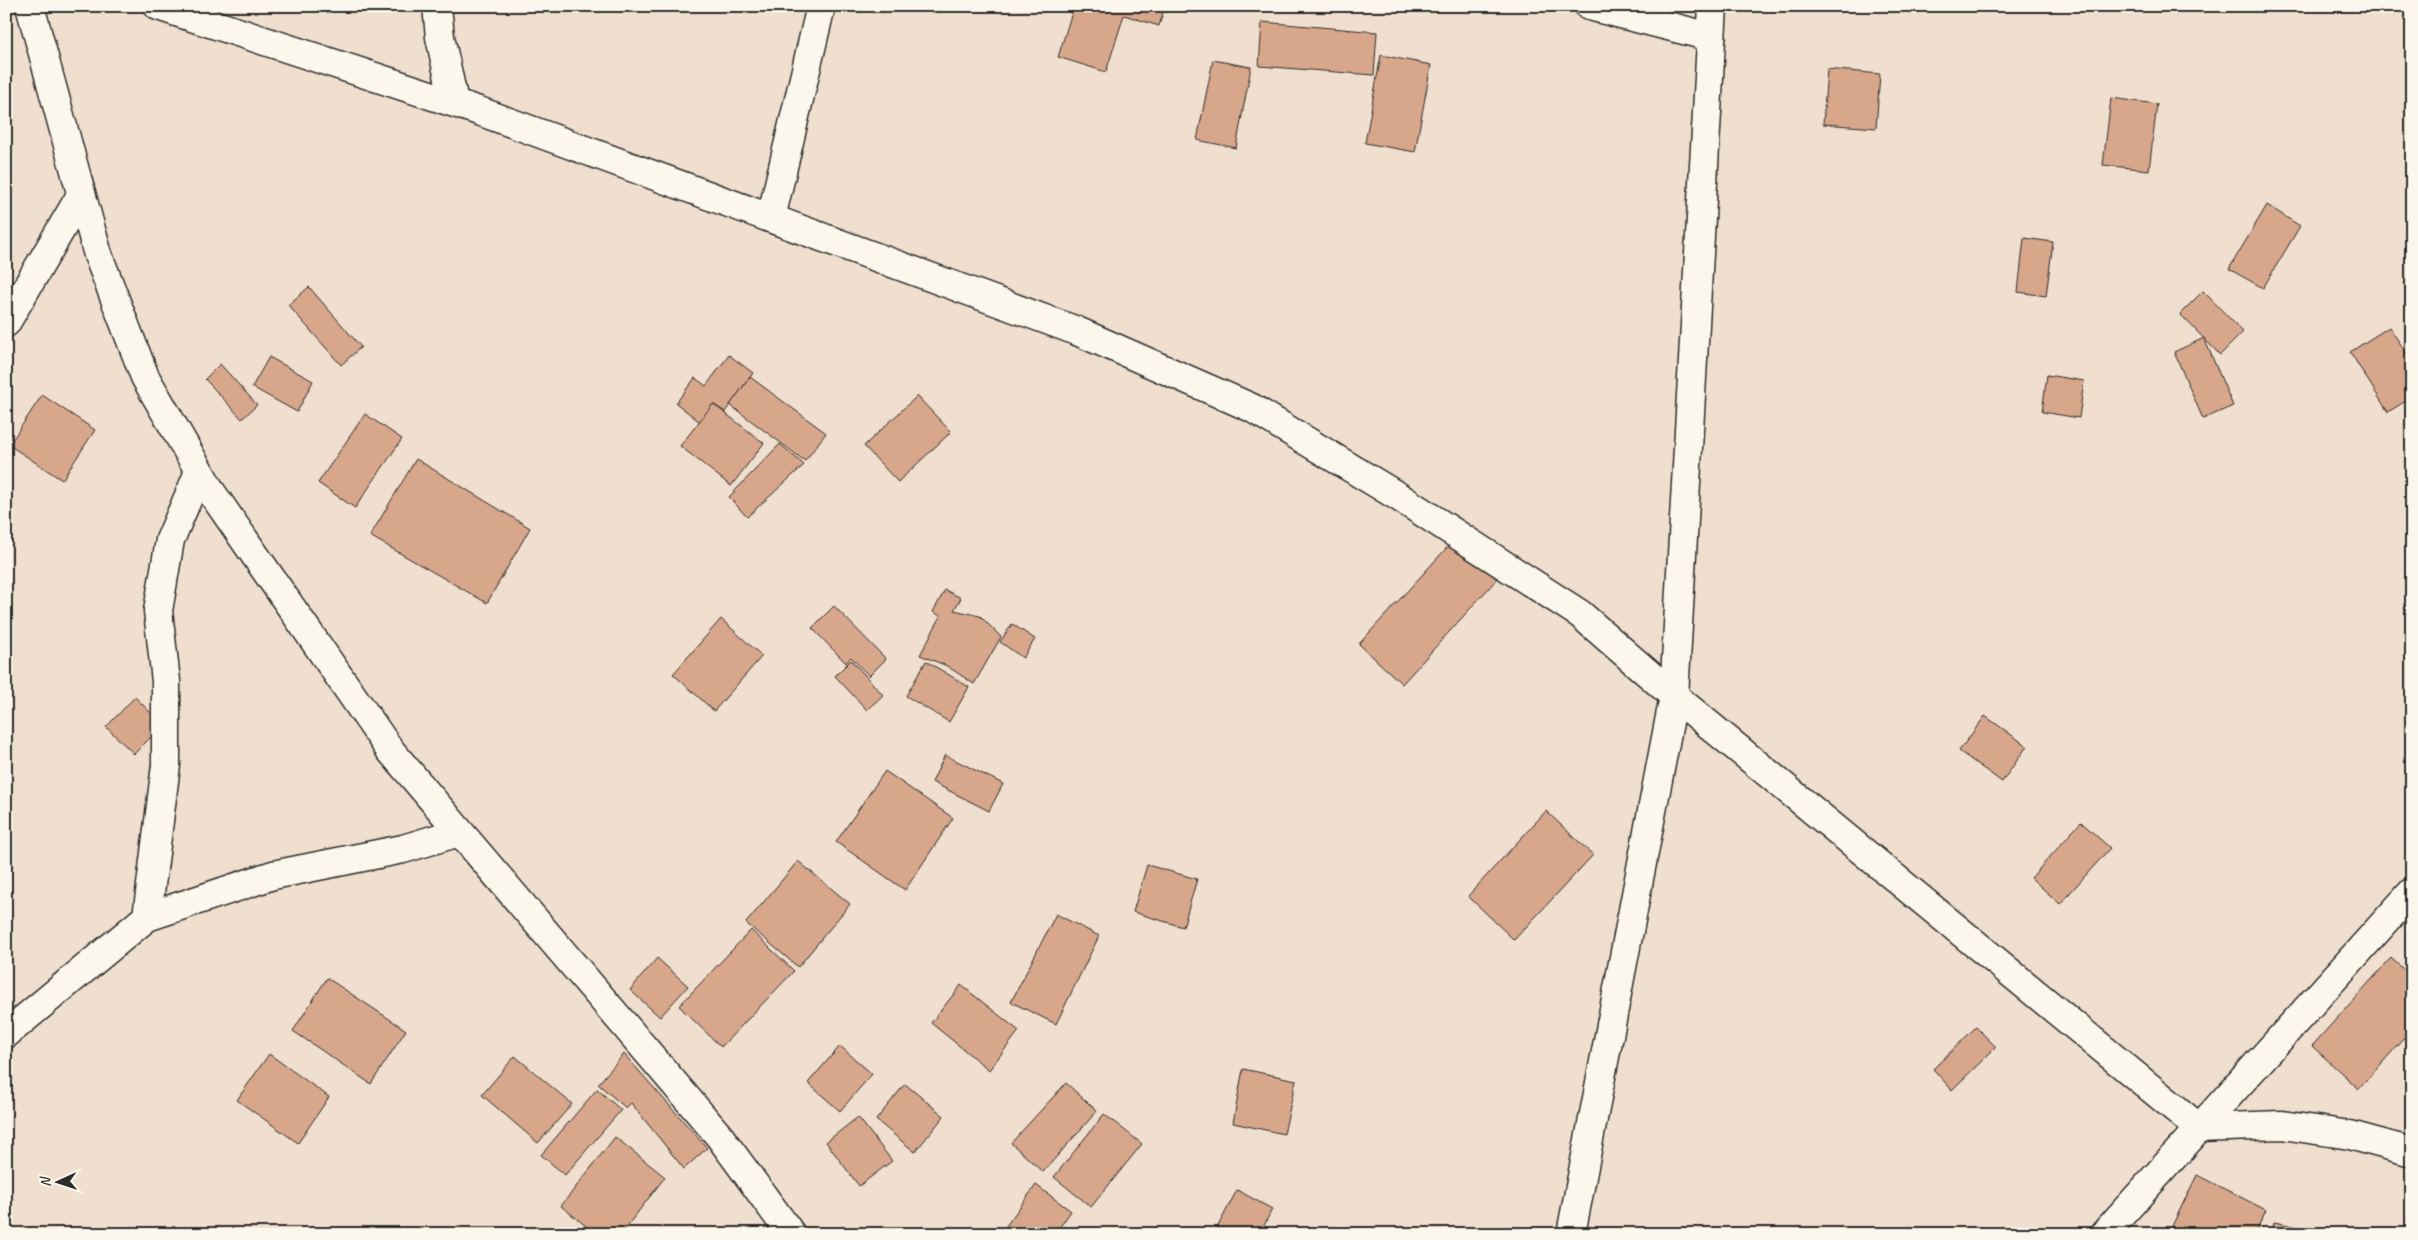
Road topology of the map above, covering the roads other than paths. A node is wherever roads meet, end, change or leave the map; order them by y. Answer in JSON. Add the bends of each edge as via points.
{"nodes":[{"id":1,"x":30,"y":6,"type":"edge"},
{"id":2,"x":158,"y":6,"type":"edge"},
{"id":3,"x":437,"y":6,"type":"edge"},
{"id":4,"x":821,"y":6,"type":"edge"},
{"id":5,"x":1589,"y":6,"type":"edge"},
{"id":6,"x":1713,"y":6,"type":"edge"},
{"id":7,"x":1711,"y":38,"type":"junction"},
{"id":8,"x":454,"y":102,"type":"junction"},
{"id":9,"x":81,"y":195,"type":"junction"},
{"id":10,"x":771,"y":218,"type":"junction"},
{"id":11,"x":6,"y":323,"type":"edge"},
{"id":12,"x":199,"y":472,"type":"junction"},
{"id":13,"x":1674,"y":696,"type":"junction"},
{"id":14,"x":459,"y":832,"type":"junction"},
{"id":15,"x":2412,"y":892,"type":"edge"},
{"id":16,"x":147,"y":917,"type":"junction"},
{"id":17,"x":6,"y":1034,"type":"edge"},
{"id":18,"x":2199,"y":1128,"type":"junction"},
{"id":19,"x":2412,"y":1152,"type":"edge"},
{"id":20,"x":790,"y":1234,"type":"edge"},
{"id":21,"x":1571,"y":1234,"type":"edge"},
{"id":22,"x":2104,"y":1234,"type":"edge"}],
"edges":[{"from":1,"to":9,"type":"street"},
{"from":2,"to":8,"type":"street"},
{"from":3,"to":8,"type":"street"},
{"from":4,"to":10,"type":"street"},
{"from":5,"to":7,"type":"street"},
{"from":6,"to":7,"type":"street"},
{"from":7,"to":13,"type":"street"},
{"from":8,"to":10,"type":"street"},
{"from":9,"to":11,"type":"street"},
{"from":9,"to":12,"type":"street","via":[[98,255],[144,377]]},
{"from":10,"to":13,"type":"street","via":[[1077,332],[1252,408],[1399,497],[1580,614]]},
{"from":12,"to":14,"type":"street","via":[[390,750]]},
{"from":12,"to":16,"type":"street","via":[[170,540],[158,611],[166,681],[166,765]]},
{"from":13,"to":18,"type":"street"},
{"from":13,"to":21,"type":"street"},
{"from":14,"to":16,"type":"street","via":[[403,849],[273,875]]},
{"from":14,"to":20,"type":"street","via":[[720,1137]]},
{"from":15,"to":18,"type":"street"},
{"from":16,"to":17,"type":"street"},
{"from":18,"to":19,"type":"street","via":[[2282,1124],[2350,1135]]},
{"from":18,"to":22,"type":"street"}]}
